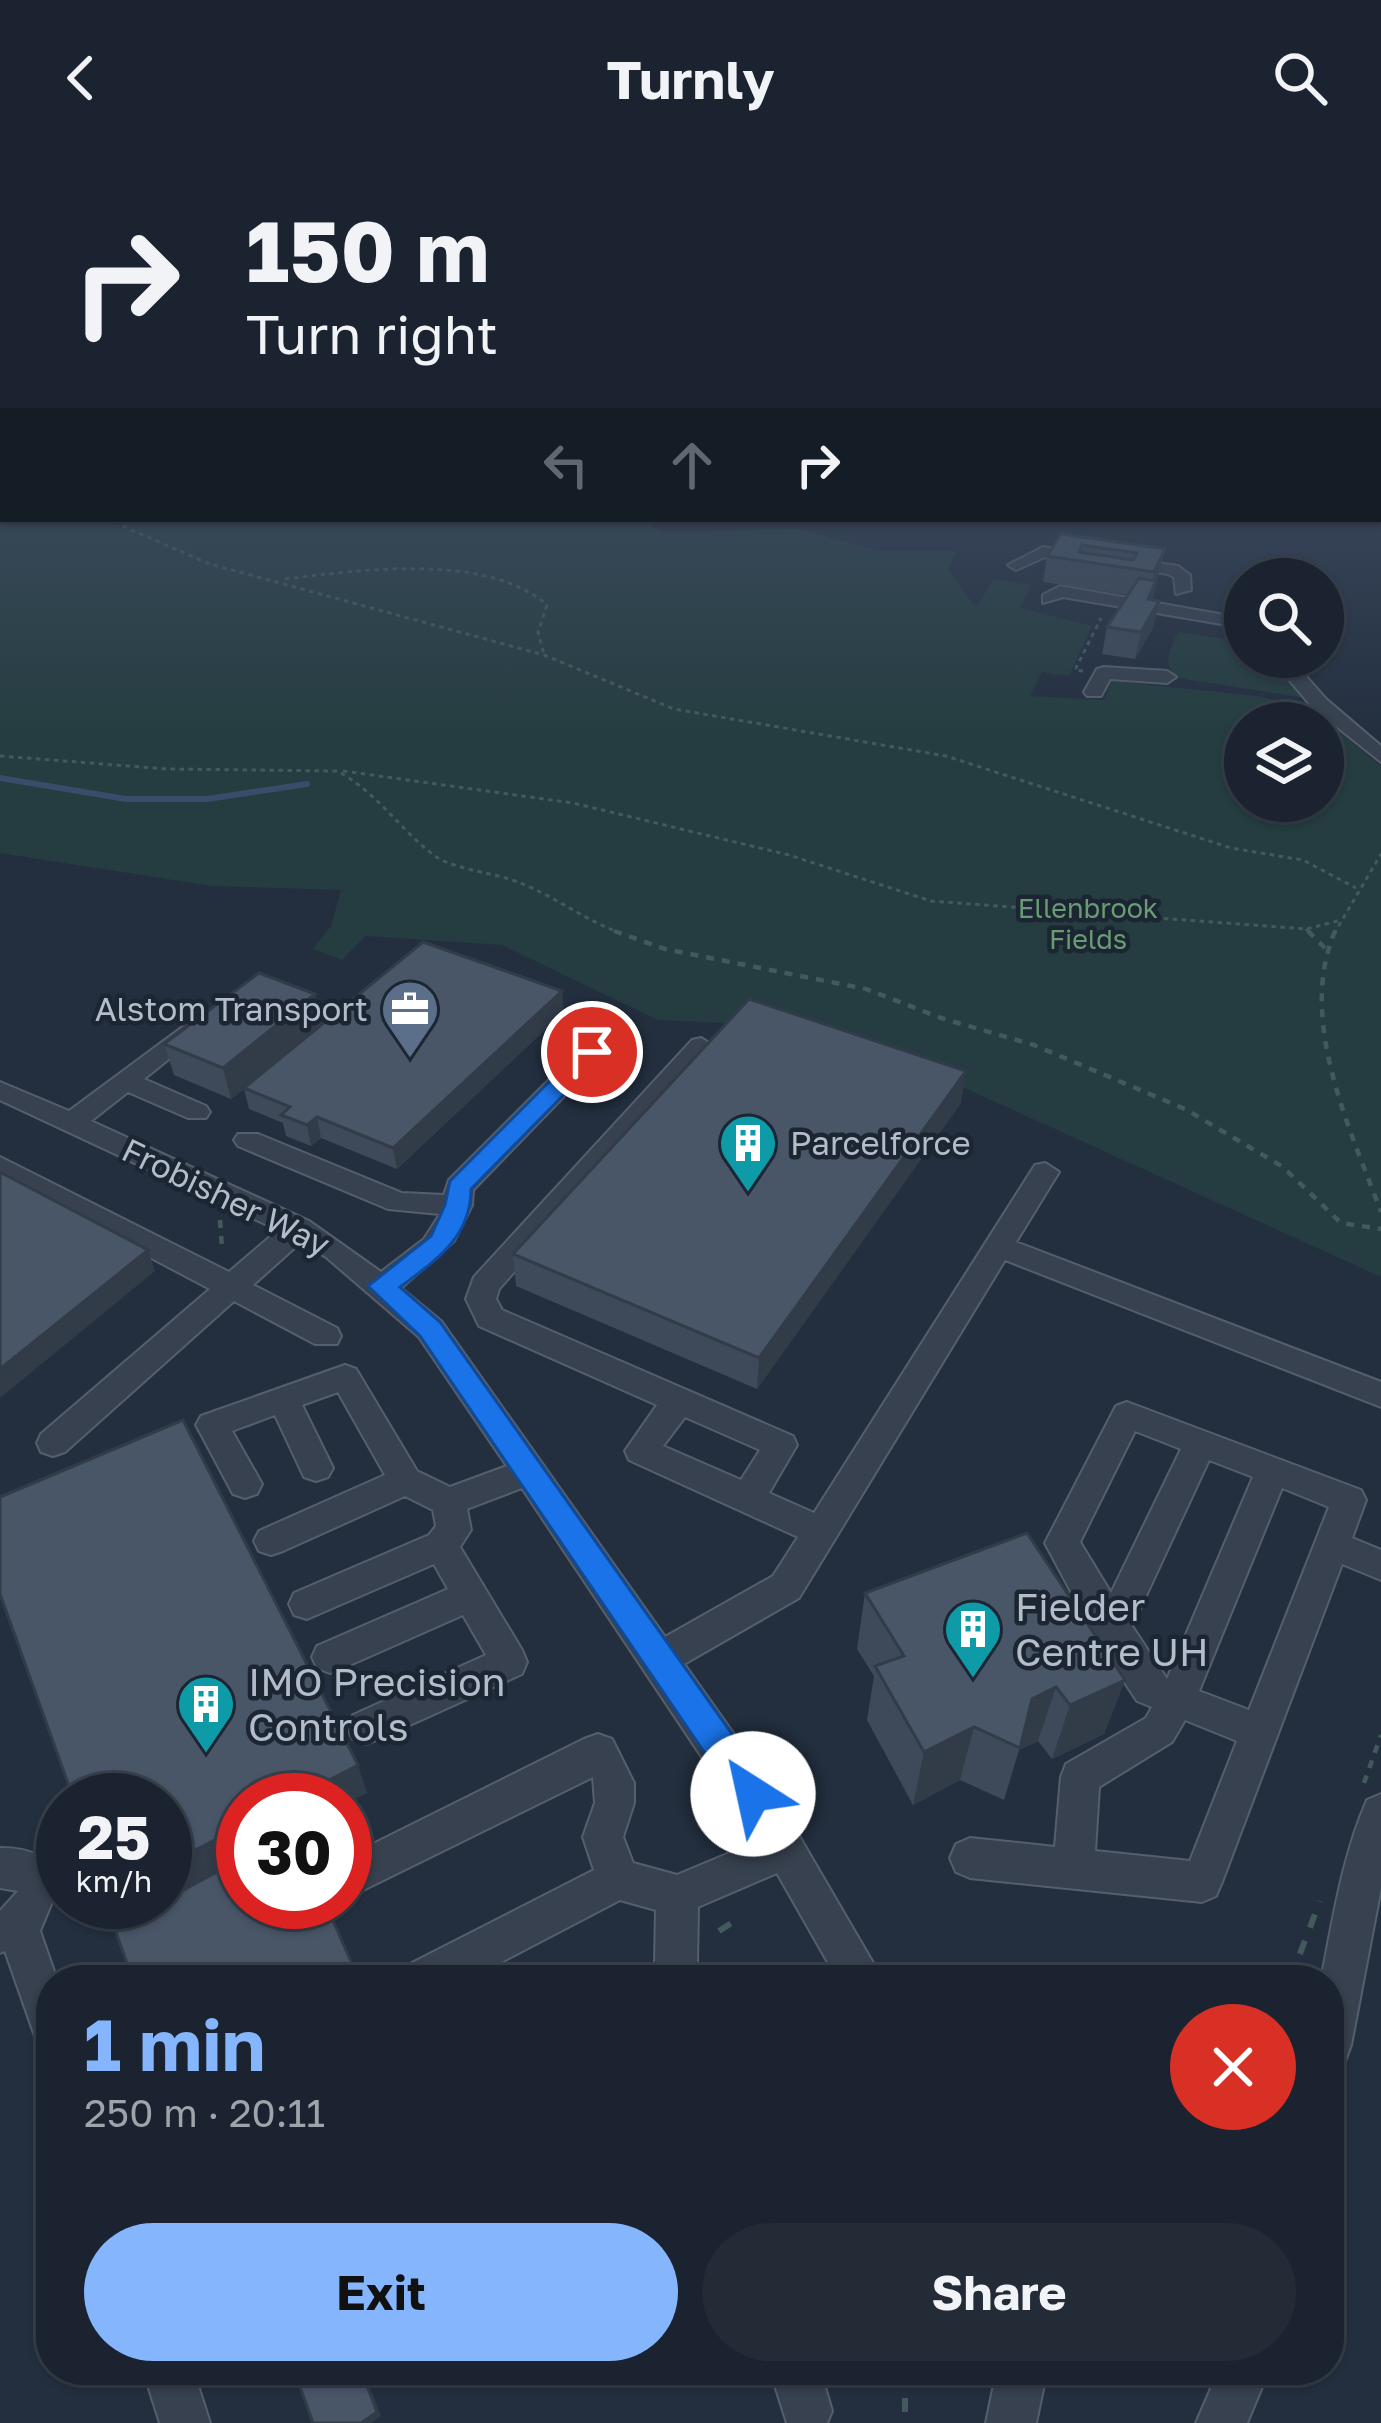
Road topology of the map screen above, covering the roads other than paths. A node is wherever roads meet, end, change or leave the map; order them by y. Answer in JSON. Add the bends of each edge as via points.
{"nodes":[{"id":1,"x":1016,"y":565,"type":"dead end"},
{"id":2,"x":1055,"y":604,"type":"dead end"},
{"id":3,"x":1224,"y":613,"type":"edge"},
{"id":4,"x":1224,"y":625,"type":"edge"},
{"id":5,"x":1167,"y":677,"type":"dead end"},
{"id":6,"x":1297,"y":678,"type":"edge"},
{"id":7,"x":1098,"y":683,"type":"road end"},
{"id":8,"x":1381,"y":756,"type":"edge"},
{"id":9,"x":209,"y":1015,"type":"edge"},
{"id":10,"x":701,"y":1046,"type":"edge"},
{"id":11,"x":592,"y":1052,"type":"dead end"},
{"id":12,"x":125,"y":1081,"type":"junction"},
{"id":13,"x":5,"y":1094,"type":"edge"},
{"id":14,"x":197,"y":1112,"type":"dead end"},
{"id":15,"x":73,"y":1122,"type":"junction"},
{"id":16,"x":248,"y":1140,"type":"dead end"},
{"id":17,"x":0,"y":1166,"type":"edge"},
{"id":18,"x":1046,"y":1172,"type":"dead end"},
{"id":19,"x":458,"y":1205,"type":"junction"},
{"id":20,"x":299,"y":1228,"type":"junction"},
{"id":21,"x":999,"y":1246,"type":"junction"},
{"id":22,"x":382,"y":1286,"type":"junction"},
{"id":23,"x":233,"y":1287,"type":"junction"},
{"id":24,"x":326,"y":1336,"type":"dead end"},
{"id":25,"x":1381,"y":1395,"type":"edge"},
{"id":26,"x":283,"y":1399,"type":"junction"},
{"id":27,"x":679,"y":1400,"type":"junction"},
{"id":28,"x":53,"y":1443,"type":"dead end"},
{"id":29,"x":1201,"y":1443,"type":"junction"},
{"id":30,"x":316,"y":1468,"type":"dead end"},
{"id":31,"x":1272,"y":1471,"type":"junction"},
{"id":32,"x":529,"y":1472,"type":"junction"},
{"id":33,"x":405,"y":1481,"type":"junction"},
{"id":34,"x":245,"y":1484,"type":"dead end"},
{"id":35,"x":748,"y":1498,"type":"junction"},
{"id":36,"x":449,"y":1502,"type":"junction"},
{"id":37,"x":819,"y":1531,"type":"junction"},
{"id":38,"x":271,"y":1541,"type":"dead end"},
{"id":39,"x":441,"y":1545,"type":"junction"},
{"id":40,"x":1332,"y":1545,"type":"junction"},
{"id":41,"x":1381,"y":1565,"type":"edge"},
{"id":42,"x":470,"y":1595,"type":"junction"},
{"id":43,"x":307,"y":1604,"type":"dead end"},
{"id":44,"x":1111,"y":1631,"type":"junction"},
{"id":45,"x":330,"y":1657,"type":"dead end"},
{"id":46,"x":660,"y":1659,"type":"junction"},
{"id":47,"x":1178,"y":1700,"type":"junction"},
{"id":48,"x":366,"y":1727,"type":"dead end"},
{"id":49,"x":1260,"y":1732,"type":"junction"},
{"id":50,"x":1381,"y":1813,"type":"edge"},
{"id":51,"x":786,"y":1849,"type":"junction"},
{"id":52,"x":970,"y":1858,"type":"dead end"},
{"id":53,"x":1,"y":1865,"type":"edge"},
{"id":54,"x":372,"y":1866,"type":"edge"},
{"id":55,"x":1074,"y":1869,"type":"junction"},
{"id":56,"x":618,"y":1879,"type":"junction"},
{"id":57,"x":677,"y":1895,"type":"junction"},
{"id":58,"x":9,"y":1928,"type":"edge"},
{"id":59,"x":452,"y":1965,"type":"edge"},
{"id":60,"x":676,"y":1965,"type":"edge"},
{"id":61,"x":853,"y":1965,"type":"edge"},
{"id":62,"x":1344,"y":1970,"type":"edge"},
{"id":63,"x":36,"y":1990,"type":"edge"},
{"id":64,"x":173,"y":2385,"type":"edge"},
{"id":65,"x":1019,"y":2385,"type":"edge"},
{"id":66,"x":1237,"y":2385,"type":"edge"},
{"id":67,"x":185,"y":2423,"type":"edge"},
{"id":68,"x":1011,"y":2423,"type":"edge"},
{"id":69,"x":1221,"y":2423,"type":"edge"}],
"edges":[{"from":1,"to":3,"type":"street","via":[[1043,552],[1172,570],[1182,575],[1175,596],[1202,595]]},
{"from":2,"to":4,"type":"street","via":[[1201,615],[1202,624]]},
{"from":5,"to":7,"type":"street"},
{"from":6,"to":8,"type":"street"},
{"from":9,"to":12,"type":"street"},
{"from":10,"to":27,"type":"street","via":[[485,1285],[481,1299],[490,1318]]},
{"from":11,"to":19,"type":"street","via":[[459,1187]]},
{"from":12,"to":14,"type":"street"},
{"from":12,"to":15,"type":"street"},
{"from":13,"to":15,"type":"street","name":"Frobisher Way"},
{"from":15,"to":20,"type":"street","name":"Frobisher Way"},
{"from":16,"to":19,"type":"street","via":[[398,1202]]},
{"from":17,"to":23,"type":"street"},
{"from":18,"to":21,"type":"street"},
{"from":19,"to":22,"type":"street","via":[[442,1242]]},
{"from":20,"to":22,"type":"street","name":"Frobisher Way"},
{"from":20,"to":23,"type":"street"},
{"from":21,"to":25,"type":"street"},
{"from":21,"to":37,"type":"street"},
{"from":22,"to":32,"type":"street","name":"Frobisher Way","via":[[430,1329]]},
{"from":23,"to":24,"type":"street"},
{"from":23,"to":28,"type":"street"},
{"from":26,"to":30,"type":"street"},
{"from":26,"to":33,"type":"street","via":[[345,1377]]},
{"from":26,"to":34,"type":"street","via":[[212,1425]]},
{"from":27,"to":35,"type":"street","via":[[781,1444]]},
{"from":27,"to":35,"type":"street","via":[[641,1451]]},
{"from":29,"to":31,"type":"street"},
{"from":29,"to":44,"type":"street"},
{"from":29,"to":44,"type":"street","via":[[1127,1415],[1062,1544]]},
{"from":31,"to":40,"type":"street","via":[[1349,1500]]},
{"from":31,"to":47,"type":"street"},
{"from":32,"to":36,"type":"street"},
{"from":32,"to":46,"type":"street","name":"Frobisher Way"},
{"from":33,"to":36,"type":"street"},
{"from":33,"to":38,"type":"street"},
{"from":35,"to":37,"type":"street"},
{"from":36,"to":39,"type":"street","via":[[454,1530]]},
{"from":37,"to":46,"type":"street","via":[[786,1587]]},
{"from":39,"to":42,"type":"street"},
{"from":39,"to":43,"type":"street"},
{"from":40,"to":41,"type":"street"},
{"from":40,"to":49,"type":"street"},
{"from":42,"to":45,"type":"street"},
{"from":42,"to":48,"type":"street","via":[[509,1662]]},
{"from":44,"to":47,"type":"street","via":[[1150,1689]]},
{"from":46,"to":51,"type":"street","name":"Frobisher Way"},
{"from":47,"to":49,"type":"street"},
{"from":47,"to":55,"type":"street","via":[[1160,1730],[1080,1777]]},
{"from":49,"to":55,"type":"street","via":[[1202,1882]]},
{"from":50,"to":62,"type":"street"},
{"from":51,"to":57,"type":"street"},
{"from":51,"to":61,"type":"street","name":"Frobisher Way"},
{"from":52,"to":55,"type":"street"},
{"from":53,"to":58,"type":"street","via":[[25,1868],[39,1885],[33,1908]]},
{"from":54,"to":56,"type":"street","via":[[598,1751],[619,1801],[603,1837]]},
{"from":56,"to":57,"type":"street"},
{"from":56,"to":59,"type":"street"},
{"from":57,"to":60,"type":"street"},
{"from":58,"to":63,"type":"street"},
{"from":64,"to":67,"type":"street"},
{"from":65,"to":68,"type":"street"},
{"from":66,"to":69,"type":"street"}]}
